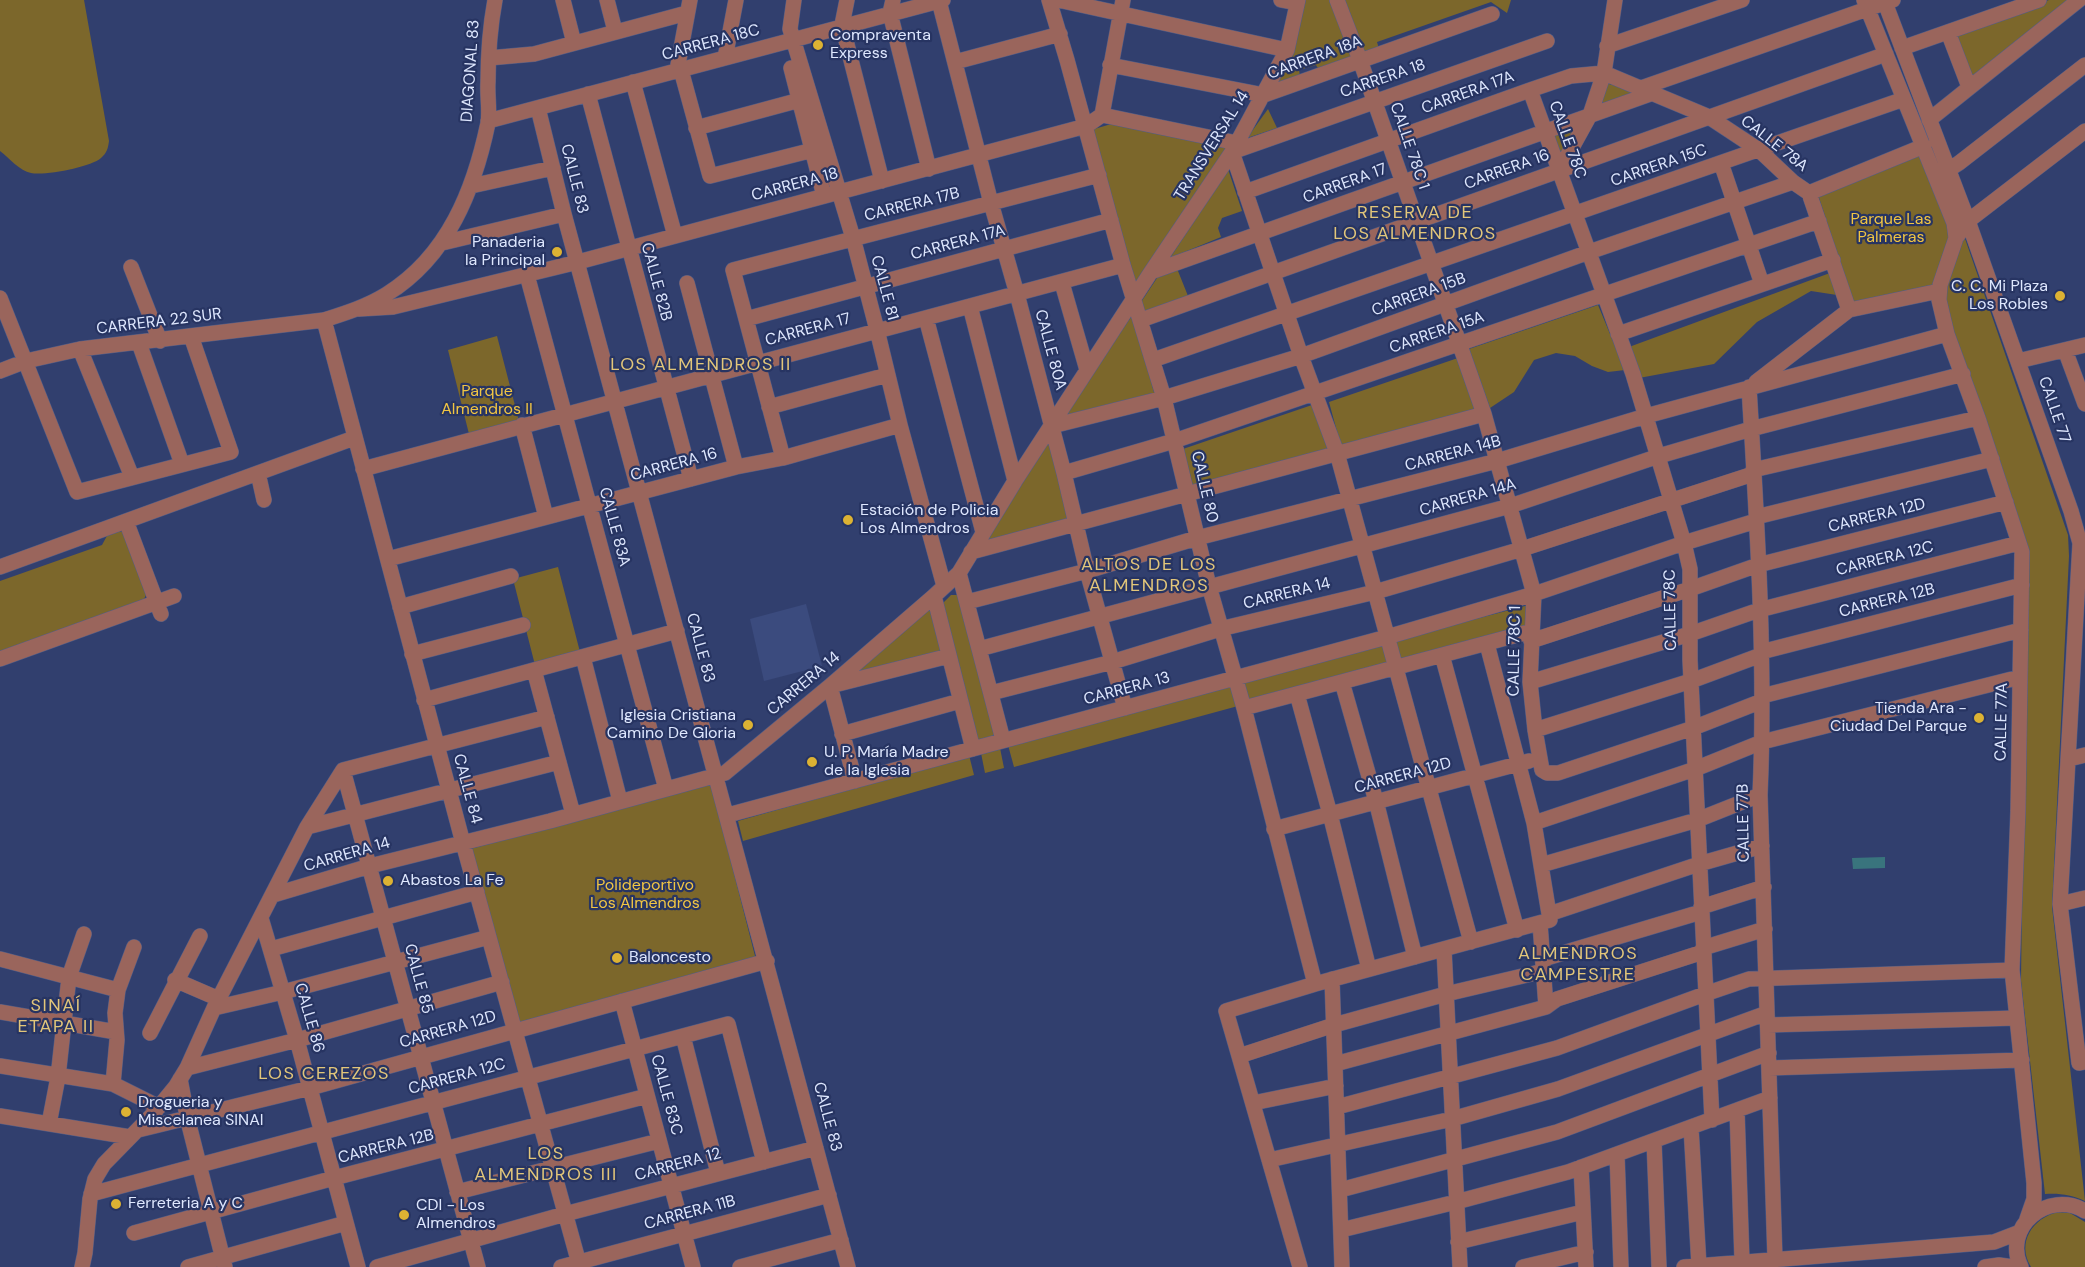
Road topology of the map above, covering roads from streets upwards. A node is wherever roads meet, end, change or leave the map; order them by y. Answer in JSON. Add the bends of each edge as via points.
{"nodes":[{"id":1,"x":495,"y":0,"type":"edge"},
{"id":2,"x":563,"y":0,"type":"edge"},
{"id":3,"x":607,"y":0,"type":"edge"},
{"id":4,"x":736,"y":0,"type":"edge"},
{"id":5,"x":794,"y":0,"type":"edge"},
{"id":6,"x":847,"y":0,"type":"edge"},
{"id":7,"x":1049,"y":0,"type":"edge"},
{"id":8,"x":1058,"y":0,"type":"edge"},
{"id":9,"x":1281,"y":0,"type":"edge"},
{"id":10,"x":1337,"y":0,"type":"edge"},
{"id":11,"x":1615,"y":0,"type":"edge"},
{"id":12,"x":1742,"y":0,"type":"edge"},
{"id":13,"x":2039,"y":0,"type":"edge"},
{"id":14,"x":2079,"y":0,"type":"edge"},
{"id":15,"x":941,"y":1,"type":"edge"},
{"id":16,"x":1887,"y":1,"type":"edge"},
{"id":17,"x":1298,"y":2,"type":"edge"},
{"id":18,"x":685,"y":4,"type":"edge"},
{"id":19,"x":1866,"y":4,"type":"edge"},
{"id":20,"x":892,"y":7,"type":"edge"},
{"id":21,"x":1121,"y":7,"type":"edge"},
{"id":22,"x":1491,"y":14,"type":"dead end"},
{"id":23,"x":842,"y":25,"type":"junction"},
{"id":24,"x":615,"y":31,"type":"junction"},
{"id":25,"x":1948,"y":32,"type":"junction"},
{"id":26,"x":1060,"y":34,"type":"junction"},
{"id":27,"x":789,"y":40,"type":"junction"},
{"id":28,"x":1547,"y":41,"type":"dead end"},
{"id":29,"x":574,"y":43,"type":"junction"},
{"id":30,"x":1607,"y":46,"type":"junction"},
{"id":31,"x":1902,"y":48,"type":"junction"},
{"id":32,"x":1287,"y":50,"type":"junction"},
{"id":33,"x":1886,"y":54,"type":"junction"},
{"id":34,"x":489,"y":58,"type":"junction"},
{"id":35,"x":725,"y":58,"type":"junction"},
{"id":36,"x":1360,"y":60,"type":"junction"},
{"id":37,"x":955,"y":62,"type":"junction"},
{"id":38,"x":1110,"y":65,"type":"junction"},
{"id":39,"x":2085,"y":66,"type":"edge"},
{"id":40,"x":679,"y":70,"type":"junction"},
{"id":41,"x":1604,"y":73,"type":"junction"},
{"id":42,"x":633,"y":82,"type":"junction"},
{"id":43,"x":1969,"y":87,"type":"junction"},
{"id":44,"x":1530,"y":90,"type":"junction"},
{"id":45,"x":1647,"y":91,"type":"junction"},
{"id":46,"x":588,"y":94,"type":"junction"},
{"id":47,"x":1264,"y":95,"type":"junction"},
{"id":48,"x":1904,"y":99,"type":"junction"},
{"id":49,"x":800,"y":100,"type":"junction"},
{"id":50,"x":1374,"y":101,"type":"junction"},
{"id":51,"x":538,"y":108,"type":"junction"},
{"id":52,"x":1102,"y":115,"type":"junction"},
{"id":53,"x":1590,"y":115,"type":"junction"},
{"id":54,"x":1709,"y":117,"type":"junction"},
{"id":55,"x":1929,"y":120,"type":"junction"},
{"id":56,"x":488,"y":121,"type":"junction"},
{"id":57,"x":1086,"y":126,"type":"junction"},
{"id":58,"x":696,"y":128,"type":"junction"},
{"id":59,"x":1545,"y":132,"type":"junction"},
{"id":60,"x":2084,"y":133,"type":"edge"},
{"id":61,"x":1388,"y":141,"type":"junction"},
{"id":62,"x":1924,"y":146,"type":"junction"},
{"id":63,"x":1235,"y":148,"type":"junction"},
{"id":64,"x":813,"y":150,"type":"junction"},
{"id":65,"x":1758,"y":150,"type":"junction"},
{"id":66,"x":978,"y":156,"type":"junction"},
{"id":67,"x":1721,"y":163,"type":"junction"},
{"id":68,"x":553,"y":168,"type":"junction"},
{"id":69,"x":929,"y":169,"type":"junction"},
{"id":70,"x":1559,"y":171,"type":"junction"},
{"id":71,"x":1099,"y":174,"type":"junction"},
{"id":72,"x":1943,"y":174,"type":"junction"},
{"id":73,"x":882,"y":181,"type":"junction"},
{"id":74,"x":1793,"y":182,"type":"junction"},
{"id":75,"x":1402,"y":183,"type":"junction"},
{"id":76,"x":471,"y":186,"type":"junction"},
{"id":77,"x":1245,"y":192,"type":"junction"},
{"id":78,"x":831,"y":194,"type":"junction"},
{"id":79,"x":1809,"y":194,"type":"junction"},
{"id":80,"x":991,"y":203,"type":"junction"},
{"id":81,"x":1734,"y":203,"type":"junction"},
{"id":82,"x":564,"y":214,"type":"junction"},
{"id":83,"x":1575,"y":214,"type":"junction"},
{"id":84,"x":1111,"y":220,"type":"junction"},
{"id":85,"x":1820,"y":221,"type":"junction"},
{"id":86,"x":1968,"y":221,"type":"junction"},
{"id":87,"x":1416,"y":222,"type":"junction"},
{"id":88,"x":1259,"y":234,"type":"junction"},
{"id":89,"x":675,"y":236,"type":"junction"},
{"id":90,"x":853,"y":238,"type":"junction"},
{"id":91,"x":1956,"y":238,"type":"junction"},
{"id":92,"x":442,"y":243,"type":"junction"},
{"id":93,"x":1749,"y":246,"type":"junction"},
{"id":94,"x":628,"y":249,"type":"junction"},
{"id":95,"x":1004,"y":249,"type":"junction"},
{"id":96,"x":1589,"y":252,"type":"junction"},
{"id":97,"x":1833,"y":260,"type":"junction"},
{"id":98,"x":578,"y":262,"type":"junction"},
{"id":99,"x":1431,"y":263,"type":"junction"},
{"id":100,"x":1123,"y":265,"type":"junction"},
{"id":101,"x":131,"y":267,"type":"dead end"},
{"id":102,"x":1152,"y":272,"type":"junction"},
{"id":103,"x":1273,"y":273,"type":"junction"},
{"id":104,"x":527,"y":275,"type":"junction"},
{"id":105,"x":687,"y":283,"type":"dead end"},
{"id":106,"x":1062,"y":283,"type":"junction"},
{"id":107,"x":1762,"y":284,"type":"junction"},
{"id":108,"x":865,"y":287,"type":"junction"},
{"id":109,"x":1940,"y":291,"type":"junction"},
{"id":110,"x":1017,"y":294,"type":"junction"},
{"id":111,"x":1604,"y":295,"type":"junction"},
{"id":112,"x":0,"y":298,"type":"edge"},
{"id":113,"x":1134,"y":300,"type":"junction"},
{"id":114,"x":1445,"y":305,"type":"junction"},
{"id":115,"x":970,"y":306,"type":"junction"},
{"id":116,"x":358,"y":309,"type":"junction"},
{"id":117,"x":1850,"y":310,"type":"junction"},
{"id":118,"x":1287,"y":314,"type":"junction"},
{"id":119,"x":926,"y":318,"type":"junction"},
{"id":120,"x":746,"y":319,"type":"junction"},
{"id":121,"x":324,"y":320,"type":"junction"},
{"id":122,"x":1141,"y":320,"type":"junction"},
{"id":123,"x":877,"y":330,"type":"junction"},
{"id":124,"x":1947,"y":333,"type":"junction"},
{"id":125,"x":1618,"y":334,"type":"junction"},
{"id":126,"x":191,"y":336,"type":"junction"},
{"id":127,"x":160,"y":340,"type":"junction"},
{"id":128,"x":139,"y":343,"type":"junction"},
{"id":129,"x":1459,"y":344,"type":"junction"},
{"id":130,"x":2085,"y":345,"type":"edge"},
{"id":131,"x":80,"y":349,"type":"junction"},
{"id":132,"x":2065,"y":350,"type":"junction"},
{"id":133,"x":1301,"y":356,"type":"junction"},
{"id":134,"x":1153,"y":360,"type":"junction"},
{"id":135,"x":26,"y":361,"type":"junction"},
{"id":136,"x":2018,"y":361,"type":"junction"},
{"id":137,"x":757,"y":363,"type":"junction"},
{"id":138,"x":0,"y":370,"type":"edge"},
{"id":139,"x":1087,"y":370,"type":"junction"},
{"id":140,"x":1963,"y":374,"type":"junction"},
{"id":141,"x":710,"y":375,"type":"junction"},
{"id":142,"x":887,"y":375,"type":"junction"},
{"id":143,"x":665,"y":387,"type":"junction"},
{"id":144,"x":1749,"y":387,"type":"junction"},
{"id":145,"x":1314,"y":394,"type":"junction"},
{"id":146,"x":1164,"y":398,"type":"junction"},
{"id":147,"x":2084,"y":398,"type":"edge"},
{"id":148,"x":615,"y":400,"type":"junction"},
{"id":149,"x":769,"y":407,"type":"junction"},
{"id":150,"x":565,"y":414,"type":"junction"},
{"id":151,"x":1484,"y":414,"type":"junction"},
{"id":152,"x":1646,"y":416,"type":"junction"},
{"id":153,"x":1978,"y":418,"type":"junction"},
{"id":154,"x":522,"y":425,"type":"junction"},
{"id":155,"x":900,"y":425,"type":"junction"},
{"id":156,"x":1052,"y":426,"type":"junction"},
{"id":157,"x":1751,"y":429,"type":"junction"},
{"id":158,"x":354,"y":438,"type":"junction"},
{"id":159,"x":1174,"y":441,"type":"junction"},
{"id":160,"x":1337,"y":453,"type":"junction"},
{"id":161,"x":1659,"y":456,"type":"junction"},
{"id":162,"x":783,"y":458,"type":"junction"},
{"id":163,"x":1992,"y":459,"type":"junction"},
{"id":164,"x":1497,"y":461,"type":"junction"},
{"id":165,"x":182,"y":464,"type":"junction"},
{"id":166,"x":736,"y":467,"type":"junction"},
{"id":167,"x":363,"y":469,"type":"junction"},
{"id":168,"x":1753,"y":472,"type":"junction"},
{"id":169,"x":258,"y":473,"type":"junction"},
{"id":170,"x":1064,"y":473,"type":"junction"},
{"id":171,"x":132,"y":477,"type":"junction"},
{"id":172,"x":690,"y":479,"type":"junction"},
{"id":173,"x":1015,"y":481,"type":"junction"},
{"id":174,"x":639,"y":493,"type":"junction"},
{"id":175,"x":1187,"y":494,"type":"junction"},
{"id":176,"x":264,"y":500,"type":"dead end"},
{"id":177,"x":1350,"y":500,"type":"junction"},
{"id":178,"x":1670,"y":501,"type":"junction"},
{"id":179,"x":2006,"y":502,"type":"junction"},
{"id":180,"x":590,"y":506,"type":"junction"},
{"id":181,"x":1510,"y":506,"type":"junction"},
{"id":182,"x":546,"y":517,"type":"junction"},
{"id":183,"x":1756,"y":519,"type":"junction"},
{"id":184,"x":126,"y":521,"type":"junction"},
{"id":185,"x":1076,"y":524,"type":"junction"},
{"id":186,"x":983,"y":532,"type":"junction"},
{"id":187,"x":1197,"y":538,"type":"junction"},
{"id":188,"x":1684,"y":543,"type":"junction"},
{"id":189,"x":2019,"y":543,"type":"junction"},
{"id":190,"x":2082,"y":543,"type":"edge"},
{"id":191,"x":1362,"y":546,"type":"junction"},
{"id":192,"x":1522,"y":549,"type":"junction"},
{"id":193,"x":971,"y":552,"type":"junction"},
{"id":194,"x":388,"y":559,"type":"junction"},
{"id":195,"x":1758,"y":565,"type":"junction"},
{"id":196,"x":0,"y":567,"type":"edge"},
{"id":197,"x":1087,"y":571,"type":"junction"},
{"id":198,"x":959,"y":573,"type":"junction"},
{"id":199,"x":511,"y":576,"type":"dead end"},
{"id":200,"x":2022,"y":585,"type":"junction"},
{"id":201,"x":1209,"y":586,"type":"junction"},
{"id":202,"x":2082,"y":586,"type":"edge"},
{"id":203,"x":1690,"y":589,"type":"junction"},
{"id":204,"x":939,"y":591,"type":"junction"},
{"id":205,"x":1374,"y":592,"type":"junction"},
{"id":206,"x":1534,"y":594,"type":"junction"},
{"id":207,"x":174,"y":596,"type":"dead end"},
{"id":208,"x":967,"y":602,"type":"junction"},
{"id":209,"x":400,"y":607,"type":"junction"},
{"id":210,"x":159,"y":608,"type":"junction"},
{"id":211,"x":1759,"y":610,"type":"junction"},
{"id":212,"x":1100,"y":616,"type":"junction"},
{"id":213,"x":523,"y":625,"type":"dead end"},
{"id":214,"x":1220,"y":629,"type":"junction"},
{"id":215,"x":2022,"y":630,"type":"junction"},
{"id":216,"x":677,"y":631,"type":"junction"},
{"id":217,"x":1690,"y":634,"type":"junction"},
{"id":218,"x":1531,"y":636,"type":"junction"},
{"id":219,"x":1387,"y":637,"type":"junction"},
{"id":220,"x":1487,"y":644,"type":"junction"},
{"id":221,"x":627,"y":645,"type":"junction"},
{"id":222,"x":979,"y":649,"type":"junction"},
{"id":223,"x":1761,"y":653,"type":"junction"},
{"id":224,"x":412,"y":654,"type":"junction"},
{"id":225,"x":1442,"y":655,"type":"junction"},
{"id":226,"x":949,"y":656,"type":"junction"},
{"id":227,"x":583,"y":657,"type":"junction"},
{"id":228,"x":0,"y":659,"type":"edge"},
{"id":229,"x":1112,"y":662,"type":"junction"},
{"id":230,"x":1395,"y":667,"type":"junction"},
{"id":231,"x":534,"y":670,"type":"junction"},
{"id":232,"x":2020,"y":677,"type":"junction"},
{"id":233,"x":1235,"y":679,"type":"junction"},
{"id":234,"x":1691,"y":681,"type":"junction"},
{"id":235,"x":1342,"y":682,"type":"junction"},
{"id":236,"x":1530,"y":682,"type":"junction"},
{"id":237,"x":830,"y":686,"type":"junction"},
{"id":238,"x":991,"y":693,"type":"junction"},
{"id":239,"x":1297,"y":694,"type":"junction"},
{"id":240,"x":1762,"y":698,"type":"junction"},
{"id":241,"x":424,"y":700,"type":"junction"},
{"id":242,"x":960,"y":701,"type":"junction"},
{"id":243,"x":1125,"y":708,"type":"junction"},
{"id":244,"x":1244,"y":708,"type":"junction"},
{"id":245,"x":547,"y":717,"type":"junction"},
{"id":246,"x":1693,"y":728,"type":"junction"},
{"id":247,"x":1534,"y":730,"type":"junction"},
{"id":248,"x":842,"y":734,"type":"junction"},
{"id":249,"x":1003,"y":740,"type":"junction"},
{"id":250,"x":1762,"y":742,"type":"junction"},
{"id":251,"x":437,"y":747,"type":"junction"},
{"id":252,"x":973,"y":748,"type":"junction"},
{"id":253,"x":2085,"y":755,"type":"edge"},
{"id":254,"x":1540,"y":758,"type":"junction"},
{"id":255,"x":2069,"y":759,"type":"junction"},
{"id":256,"x":559,"y":762,"type":"junction"},
{"id":257,"x":1519,"y":764,"type":"junction"},
{"id":258,"x":1695,"y":769,"type":"junction"},
{"id":259,"x":343,"y":770,"type":"junction"},
{"id":260,"x":717,"y":775,"type":"junction"},
{"id":261,"x":1476,"y":775,"type":"junction"},
{"id":262,"x":855,"y":782,"type":"junction"},
{"id":263,"x":1428,"y":787,"type":"junction"},
{"id":264,"x":666,"y":789,"type":"junction"},
{"id":265,"x":450,"y":790,"type":"junction"},
{"id":266,"x":1760,"y":795,"type":"junction"},
{"id":267,"x":620,"y":801,"type":"junction"},
{"id":268,"x":1376,"y":801,"type":"junction"},
{"id":269,"x":573,"y":814,"type":"junction"},
{"id":270,"x":1330,"y":814,"type":"junction"},
{"id":271,"x":356,"y":815,"type":"junction"},
{"id":272,"x":728,"y":815,"type":"junction"},
{"id":273,"x":1697,"y":820,"type":"junction"},
{"id":274,"x":1534,"y":823,"type":"junction"},
{"id":275,"x":307,"y":827,"type":"junction"},
{"id":276,"x":1274,"y":829,"type":"junction"},
{"id":277,"x":463,"y":843,"type":"junction"},
{"id":278,"x":1762,"y":846,"type":"junction"},
{"id":279,"x":1699,"y":864,"type":"junction"},
{"id":280,"x":1541,"y":865,"type":"junction"},
{"id":281,"x":370,"y":866,"type":"junction"},
{"id":282,"x":1764,"y":887,"type":"junction"},
{"id":283,"x":477,"y":892,"type":"junction"},
{"id":284,"x":273,"y":895,"type":"junction"},
{"id":285,"x":2085,"y":898,"type":"edge"},
{"id":286,"x":2061,"y":904,"type":"junction"},
{"id":287,"x":1701,"y":909,"type":"junction"},
{"id":288,"x":261,"y":918,"type":"junction"},
{"id":289,"x":384,"y":918,"type":"junction"},
{"id":290,"x":1544,"y":918,"type":"junction"},
{"id":291,"x":1517,"y":930,"type":"junction"},
{"id":292,"x":1765,"y":930,"type":"junction"},
{"id":293,"x":84,"y":934,"type":"dead end"},
{"id":294,"x":200,"y":936,"type":"dead end"},
{"id":295,"x":489,"y":937,"type":"junction"},
{"id":296,"x":1471,"y":942,"type":"junction"},
{"id":297,"x":134,"y":947,"type":"dead end"},
{"id":298,"x":271,"y":949,"type":"junction"},
{"id":299,"x":1444,"y":949,"type":"junction"},
{"id":300,"x":1703,"y":950,"type":"junction"},
{"id":301,"x":1415,"y":957,"type":"junction"},
{"id":302,"x":0,"y":959,"type":"edge"},
{"id":303,"x":767,"y":961,"type":"junction"},
{"id":304,"x":395,"y":962,"type":"junction"},
{"id":305,"x":1543,"y":965,"type":"junction"},
{"id":306,"x":1369,"y":969,"type":"junction"},
{"id":307,"x":2012,"y":970,"type":"junction"},
{"id":308,"x":69,"y":977,"type":"junction"},
{"id":309,"x":1332,"y":979,"type":"junction"},
{"id":310,"x":1767,"y":979,"type":"junction"},
{"id":311,"x":175,"y":980,"type":"junction"},
{"id":312,"x":502,"y":982,"type":"junction"},
{"id":313,"x":1315,"y":984,"type":"junction"},
{"id":314,"x":118,"y":990,"type":"junction"},
{"id":315,"x":283,"y":992,"type":"junction"},
{"id":316,"x":1446,"y":994,"type":"junction"},
{"id":317,"x":1705,"y":994,"type":"junction"},
{"id":318,"x":622,"y":1001,"type":"junction"},
{"id":319,"x":216,"y":1004,"type":"junction"},
{"id":320,"x":1546,"y":1007,"type":"junction"},
{"id":321,"x":407,"y":1008,"type":"junction"},
{"id":322,"x":0,"y":1012,"type":"edge"},
{"id":323,"x":2017,"y":1018,"type":"junction"},
{"id":324,"x":1768,"y":1019,"type":"junction"},
{"id":325,"x":63,"y":1023,"type":"junction"},
{"id":326,"x":1334,"y":1025,"type":"junction"},
{"id":327,"x":515,"y":1030,"type":"junction"},
{"id":328,"x":116,"y":1032,"type":"junction"},
{"id":329,"x":150,"y":1033,"type":"dead end"},
{"id":330,"x":1449,"y":1033,"type":"junction"},
{"id":331,"x":683,"y":1036,"type":"junction"},
{"id":332,"x":1707,"y":1036,"type":"junction"},
{"id":333,"x":297,"y":1040,"type":"junction"},
{"id":334,"x":635,"y":1048,"type":"junction"},
{"id":335,"x":1239,"y":1056,"type":"junction"},
{"id":336,"x":420,"y":1057,"type":"junction"},
{"id":337,"x":2022,"y":1060,"type":"junction"},
{"id":338,"x":1769,"y":1061,"type":"junction"},
{"id":339,"x":2085,"y":1062,"type":"edge"},
{"id":340,"x":1335,"y":1064,"type":"junction"},
{"id":341,"x":0,"y":1066,"type":"edge"},
{"id":342,"x":183,"y":1074,"type":"junction"},
{"id":343,"x":1709,"y":1076,"type":"junction"},
{"id":344,"x":58,"y":1077,"type":"junction"},
{"id":345,"x":527,"y":1077,"type":"junction"},
{"id":346,"x":1450,"y":1077,"type":"junction"},
{"id":347,"x":113,"y":1084,"type":"junction"},
{"id":348,"x":1336,"y":1086,"type":"junction"},
{"id":349,"x":310,"y":1088,"type":"junction"},
{"id":350,"x":647,"y":1096,"type":"junction"},
{"id":351,"x":1770,"y":1098,"type":"junction"},
{"id":352,"x":432,"y":1102,"type":"junction"},
{"id":353,"x":1253,"y":1103,"type":"junction"},
{"id":354,"x":159,"y":1107,"type":"junction"},
{"id":355,"x":1337,"y":1107,"type":"junction"},
{"id":356,"x":1737,"y":1110,"type":"junction"},
{"id":357,"x":0,"y":1116,"type":"edge"},
{"id":358,"x":187,"y":1118,"type":"junction"},
{"id":359,"x":1452,"y":1119,"type":"junction"},
{"id":360,"x":1712,"y":1120,"type":"junction"},
{"id":361,"x":49,"y":1124,"type":"junction"},
{"id":362,"x":541,"y":1125,"type":"junction"},
{"id":363,"x":1691,"y":1127,"type":"junction"},
{"id":364,"x":134,"y":1133,"type":"junction"},
{"id":365,"x":322,"y":1133,"type":"junction"},
{"id":366,"x":660,"y":1141,"type":"junction"},
{"id":367,"x":1654,"y":1141,"type":"junction"},
{"id":368,"x":1338,"y":1144,"type":"junction"},
{"id":369,"x":816,"y":1148,"type":"junction"},
{"id":370,"x":446,"y":1150,"type":"junction"},
{"id":371,"x":1617,"y":1154,"type":"junction"},
{"id":372,"x":1454,"y":1159,"type":"junction"},
{"id":373,"x":1269,"y":1160,"type":"junction"},
{"id":374,"x":764,"y":1162,"type":"junction"},
{"id":375,"x":199,"y":1165,"type":"junction"},
{"id":376,"x":1581,"y":1167,"type":"junction"},
{"id":377,"x":553,"y":1169,"type":"junction"},
{"id":378,"x":718,"y":1173,"type":"junction"},
{"id":379,"x":334,"y":1178,"type":"junction"},
{"id":380,"x":672,"y":1186,"type":"junction"},
{"id":381,"x":1340,"y":1190,"type":"junction"},
{"id":382,"x":457,"y":1192,"type":"junction"},
{"id":383,"x":91,"y":1194,"type":"junction"},
{"id":384,"x":829,"y":1195,"type":"junction"},
{"id":385,"x":1456,"y":1202,"type":"junction"},
{"id":386,"x":2085,"y":1211,"type":"edge"},
{"id":387,"x":211,"y":1212,"type":"junction"},
{"id":388,"x":1583,"y":1212,"type":"junction"},
{"id":389,"x":565,"y":1214,"type":"junction"},
{"id":390,"x":346,"y":1223,"type":"junction"},
{"id":391,"x":2024,"y":1226,"type":"junction"},
{"id":392,"x":1341,"y":1230,"type":"junction"},
{"id":393,"x":134,"y":1233,"type":"dead end"},
{"id":394,"x":685,"y":1233,"type":"junction"},
{"id":395,"x":841,"y":1240,"type":"junction"},
{"id":396,"x":471,"y":1241,"type":"junction"},
{"id":397,"x":1458,"y":1242,"type":"junction"},
{"id":398,"x":1775,"y":1258,"type":"junction"},
{"id":399,"x":1586,"y":1260,"type":"edge"},
{"id":400,"x":426,"y":1261,"type":"edge"},
{"id":401,"x":1742,"y":1261,"type":"junction"},
{"id":402,"x":224,"y":1262,"type":"edge"},
{"id":403,"x":1568,"y":1262,"type":"edge"},
{"id":404,"x":579,"y":1264,"type":"edge"},
{"id":405,"x":1691,"y":1266,"type":"edge"},
{"id":406,"x":82,"y":1267,"type":"edge"},
{"id":407,"x":188,"y":1267,"type":"edge"},
{"id":408,"x":358,"y":1267,"type":"edge"},
{"id":409,"x":376,"y":1267,"type":"edge"},
{"id":410,"x":478,"y":1267,"type":"edge"},
{"id":411,"x":561,"y":1267,"type":"edge"},
{"id":412,"x":693,"y":1267,"type":"edge"},
{"id":413,"x":740,"y":1267,"type":"edge"},
{"id":414,"x":848,"y":1267,"type":"edge"},
{"id":415,"x":1300,"y":1267,"type":"edge"},
{"id":416,"x":1342,"y":1267,"type":"edge"},
{"id":417,"x":1460,"y":1267,"type":"edge"},
{"id":418,"x":1523,"y":1267,"type":"edge"},
{"id":419,"x":1621,"y":1267,"type":"edge"},
{"id":420,"x":1659,"y":1267,"type":"edge"},
{"id":421,"x":1985,"y":1267,"type":"edge"},
{"id":422,"x":2013,"y":1267,"type":"edge"},
{"id":423,"x":2021,"y":1267,"type":"edge"}],
"edges":[{"from":1,"to":34,"type":"street","name":"DIAGONAL 83"},
{"from":2,"to":29,"type":"street"},
{"from":3,"to":24,"type":"street"},
{"from":4,"to":35,"type":"street"},
{"from":5,"to":27,"type":"street","name":"CALLE 81"},
{"from":6,"to":23,"type":"street"},
{"from":7,"to":26,"type":"street","name":"CALLE 80"},
{"from":8,"to":21,"type":"street"},
{"from":9,"to":17,"type":"street"},
{"from":10,"to":36,"type":"street","name":"CALLE 78C 1"},
{"from":11,"to":30,"type":"street"},
{"from":12,"to":30,"type":"street"},
{"from":13,"to":25,"type":"street"},
{"from":14,"to":43,"type":"street"},
{"from":15,"to":20,"type":"street","name":"CARRERA 18C"},
{"from":15,"to":37,"type":"street","name":"CALLE 80A"},
{"from":16,"to":19,"type":"street","name":"CARRERA 17"},
{"from":16,"to":31,"type":"street","name":"CALLE 77"},
{"from":17,"to":32,"type":"street","name":"TRANSVERSAL 14"},
{"from":18,"to":24,"type":"street"},
{"from":18,"to":40,"type":"street"},
{"from":19,"to":33,"type":"street","name":"CALLE 77"},
{"from":19,"to":45,"type":"street","name":"CARRERA 17"},
{"from":20,"to":23,"type":"street","name":"CARRERA 18C"},
{"from":20,"to":69,"type":"street"},
{"from":21,"to":32,"type":"street"},
{"from":21,"to":38,"type":"street"},
{"from":22,"to":36,"type":"street","name":"CARRERA 18A"},
{"from":23,"to":27,"type":"street","name":"CARRERA 18C"},
{"from":23,"to":73,"type":"street"},
{"from":24,"to":29,"type":"street"},
{"from":25,"to":31,"type":"street"},
{"from":25,"to":43,"type":"street"},
{"from":26,"to":37,"type":"street"},
{"from":26,"to":57,"type":"street","name":"CALLE 80"},
{"from":27,"to":35,"type":"street","name":"CARRERA 18C"},
{"from":27,"to":49,"type":"street","name":"CALLE 81"},
{"from":27,"to":78,"type":"street","name":"CALLE 81"},
{"from":28,"to":50,"type":"street","name":"CARRERA 18"},
{"from":29,"to":34,"type":"street","via":[[534,54]]},
{"from":30,"to":41,"type":"street"},
{"from":31,"to":55,"type":"street","name":"CALLE 77"},
{"from":32,"to":47,"type":"street","name":"TRANSVERSAL 14"},
{"from":33,"to":48,"type":"street","name":"CALLE 77"},
{"from":33,"to":54,"type":"street","name":"CARRERA 16"},
{"from":34,"to":56,"type":"street","name":"DIAGONAL 83"},
{"from":35,"to":40,"type":"street","name":"CARRERA 18C"},
{"from":36,"to":47,"type":"street","name":"CARRERA 18A"},
{"from":36,"to":50,"type":"street","name":"CALLE 78C 1"},
{"from":37,"to":66,"type":"street","name":"CALLE 80A"},
{"from":38,"to":47,"type":"street","name":"CARRERA 18A"},
{"from":38,"to":52,"type":"street"},
{"from":39,"to":72,"type":"street"},
{"from":40,"to":42,"type":"street","name":"CARRERA 18C"},
{"from":40,"to":58,"type":"street"},
{"from":41,"to":44,"type":"street","name":"CARRERA 17A","via":[[1571,76]]},
{"from":41,"to":45,"type":"street","name":"CALLE 78A"},
{"from":41,"to":53,"type":"street"},
{"from":42,"to":46,"type":"street","name":"CARRERA 18C"},
{"from":42,"to":89,"type":"street"},
{"from":43,"to":55,"type":"street"},
{"from":44,"to":59,"type":"street","name":"CALLE 78C"},
{"from":44,"to":61,"type":"street","name":"CARRERA 17A"},
{"from":45,"to":53,"type":"street","name":"CARRERA 17"},
{"from":45,"to":54,"type":"street","name":"CALLE 78A"},
{"from":46,"to":51,"type":"street","name":"CARRERA 18C"},
{"from":46,"to":94,"type":"street","name":"CALLE 82B"},
{"from":47,"to":63,"type":"street","name":"TRANSVERSAL 14"},
{"from":48,"to":62,"type":"street","name":"CALLE 77"},
{"from":48,"to":65,"type":"street","name":"CARRERA 15C"},
{"from":49,"to":58,"type":"street"},
{"from":49,"to":64,"type":"street","name":"CALLE 81"},
{"from":50,"to":61,"type":"street","name":"CALLE 78C 1"},
{"from":50,"to":63,"type":"street","name":"CARRERA 18"},
{"from":51,"to":56,"type":"street","name":"CARRERA 18C"},
{"from":51,"to":68,"type":"street","name":"CALLE 83"},
{"from":52,"to":57,"type":"street","name":"CARRERA 18"},
{"from":52,"to":63,"type":"street"},
{"from":53,"to":59,"type":"street","name":"CARRERA 17"},
{"from":53,"to":70,"type":"street"},
{"from":54,"to":65,"type":"street","name":"CALLE 78A"},
{"from":54,"to":70,"type":"street","name":"CARRERA 16"},
{"from":55,"to":72,"type":"street","name":"CALLE 77"},
{"from":56,"to":76,"type":"street","name":"DIAGONAL 83"},
{"from":57,"to":66,"type":"street","name":"CARRERA 18"},
{"from":57,"to":71,"type":"street","name":"CALLE 80"},
{"from":58,"to":64,"type":"street","via":[[710,176]]},
{"from":59,"to":70,"type":"street","name":"CALLE 78C"},
{"from":59,"to":75,"type":"street","name":"CARRERA 17"},
{"from":60,"to":86,"type":"street"},
{"from":61,"to":75,"type":"street","name":"CALLE 78C 1"},
{"from":61,"to":77,"type":"street","name":"CARRERA 17A"},
{"from":62,"to":72,"type":"street","name":"CALLE 77"},
{"from":62,"to":79,"type":"street"},
{"from":63,"to":77,"type":"street"},
{"from":63,"to":102,"type":"street","name":"TRANSVERSAL 14"},
{"from":64,"to":78,"type":"street","name":"CALLE 81"},
{"from":65,"to":67,"type":"street","name":"CARRERA 15C"},
{"from":65,"to":74,"type":"street","name":"CALLE 78A"},
{"from":66,"to":69,"type":"street","name":"CARRERA 18"},
{"from":66,"to":80,"type":"street","name":"CALLE 80A"},
{"from":67,"to":81,"type":"street"},
{"from":67,"to":83,"type":"street","name":"CARRERA 15C"},
{"from":68,"to":76,"type":"street"},
{"from":68,"to":82,"type":"street","name":"CALLE 83"},
{"from":69,"to":73,"type":"street","name":"CARRERA 18"},
{"from":70,"to":83,"type":"street","name":"CALLE 78C"},
{"from":70,"to":87,"type":"street","name":"CARRERA 16"},
{"from":71,"to":80,"type":"street","name":"CARRERA 17B"},
{"from":71,"to":84,"type":"street","name":"CALLE 80"},
{"from":72,"to":86,"type":"street","name":"CALLE 77"},
{"from":72,"to":91,"type":"street","name":"CALLE 77"},
{"from":73,"to":78,"type":"street","name":"CARRERA 18"},
{"from":74,"to":79,"type":"street","name":"CALLE 78A"},
{"from":74,"to":81,"type":"street","name":"CARRERA 15B"},
{"from":75,"to":87,"type":"street","name":"CALLE 78C 1"},
{"from":75,"to":88,"type":"street","name":"CARRERA 17"},
{"from":76,"to":92,"type":"street","name":"DIAGONAL 83"},
{"from":77,"to":88,"type":"street"},
{"from":78,"to":89,"type":"street","name":"CARRERA 18"},
{"from":78,"to":90,"type":"street","name":"CALLE 81"},
{"from":79,"to":85,"type":"street","name":"CALLE 78A"},
{"from":80,"to":90,"type":"street","name":"CARRERA 17B"},
{"from":80,"to":95,"type":"street","name":"CALLE 80A"},
{"from":81,"to":93,"type":"street"},
{"from":81,"to":96,"type":"street","name":"CARRERA 15B"},
{"from":82,"to":92,"type":"street"},
{"from":82,"to":98,"type":"street","name":"CALLE 83"},
{"from":83,"to":96,"type":"street","name":"CALLE 78C"},
{"from":83,"to":99,"type":"street","name":"CARRERA 15C"},
{"from":84,"to":95,"type":"street","name":"CARRERA 17A"},
{"from":84,"to":100,"type":"street","name":"CALLE 80"},
{"from":85,"to":93,"type":"street","name":"CARRERA 15A"},
{"from":85,"to":97,"type":"street","name":"CALLE 78A"},
{"from":86,"to":91,"type":"street"},
{"from":86,"to":136,"type":"street","name":"CALLE 77"},
{"from":87,"to":99,"type":"street","name":"CALLE 78C 1"},
{"from":87,"to":103,"type":"street","name":"CARRERA 16"},
{"from":88,"to":102,"type":"street","name":"CARRERA 17"},
{"from":88,"to":103,"type":"street"},
{"from":89,"to":94,"type":"street","name":"CARRERA 18"},
{"from":90,"to":108,"type":"street","name":"CALLE 81"},
{"from":90,"to":120,"type":"street","name":"CARRERA 17B","via":[[733,270]]},
{"from":91,"to":109,"type":"street","name":"CALLE 77A"},
{"from":92,"to":116,"type":"street","name":"DIAGONAL 83","via":[[408,280]]},
{"from":93,"to":107,"type":"street"},
{"from":93,"to":111,"type":"street","name":"CARRERA 15A"},
{"from":94,"to":98,"type":"street","name":"CARRERA 18"},
{"from":94,"to":143,"type":"street","name":"CALLE 82B"},
{"from":95,"to":108,"type":"street","name":"CARRERA 17A"},
{"from":95,"to":110,"type":"street","name":"CALLE 80A"},
{"from":96,"to":111,"type":"street","name":"CALLE 78C"},
{"from":96,"to":114,"type":"street","name":"CARRERA 15B"},
{"from":97,"to":107,"type":"street"},
{"from":97,"to":117,"type":"street","name":"CALLE 78A"},
{"from":98,"to":104,"type":"street","name":"CARRERA 18"},
{"from":98,"to":148,"type":"street","name":"CALLE 83"},
{"from":99,"to":114,"type":"street","name":"CALLE 78C 1"},
{"from":99,"to":118,"type":"street","name":"CARRERA 15C"},
{"from":100,"to":106,"type":"street","name":"CARRERA 17"},
{"from":100,"to":113,"type":"street","name":"CALLE 80"},
{"from":101,"to":127,"type":"street"},
{"from":102,"to":113,"type":"street","name":"TRANSVERSAL 14"},
{"from":103,"to":118,"type":"street"},
{"from":103,"to":122,"type":"street","name":"CARRERA 16"},
{"from":104,"to":116,"type":"street","name":"CARRERA 18","via":[[393,307]]},
{"from":104,"to":150,"type":"street","name":"CALLE 83A"},
{"from":105,"to":141,"type":"street"},
{"from":106,"to":110,"type":"street","name":"CARRERA 17"},
{"from":106,"to":139,"type":"street"},
{"from":107,"to":125,"type":"street"},
{"from":108,"to":120,"type":"street","name":"CARRERA 17A"},
{"from":108,"to":123,"type":"street","name":"CALLE 81"},
{"from":109,"to":117,"type":"street"},
{"from":109,"to":124,"type":"street","name":"CALLE 77A"},
{"from":110,"to":115,"type":"street","name":"CARRERA 17"},
{"from":110,"to":156,"type":"street","name":"CALLE 80A"},
{"from":111,"to":125,"type":"street","name":"CALLE 78C"},
{"from":111,"to":129,"type":"street","name":"CARRERA 15A"},
{"from":112,"to":135,"type":"street"},
{"from":113,"to":122,"type":"street","name":"CALLE 80"},
{"from":113,"to":139,"type":"street","name":"CARRERA 14"},
{"from":114,"to":129,"type":"street","name":"CALLE 78C 1"},
{"from":114,"to":133,"type":"street","name":"CARRERA 15B"},
{"from":115,"to":119,"type":"street","name":"CARRERA 17"},
{"from":115,"to":173,"type":"street"},
{"from":116,"to":121,"type":"street","name":"DIAGONAL 83"},
{"from":117,"to":144,"type":"street"},
{"from":118,"to":133,"type":"street"},
{"from":118,"to":134,"type":"street","name":"CARRERA 15C"},
{"from":119,"to":123,"type":"street","name":"CARRERA 17"},
{"from":119,"to":186,"type":"street"},
{"from":120,"to":137,"type":"street"},
{"from":121,"to":126,"type":"street","name":"CARRERA 22 SUR"},
{"from":121,"to":158,"type":"street","name":"CALLE 84"},
{"from":122,"to":134,"type":"street","name":"CALLE 80"},
{"from":123,"to":137,"type":"street","name":"CARRERA 17"},
{"from":123,"to":142,"type":"street","name":"CALLE 81"},
{"from":124,"to":140,"type":"street","name":"CALLE 77A"},
{"from":124,"to":144,"type":"street","name":"CARRERA 14B"},
{"from":125,"to":152,"type":"street","name":"CALLE 78C"},
{"from":126,"to":127,"type":"street","name":"CARRERA 22 SUR"},
{"from":126,"to":165,"type":"street","via":[[231,452]]},
{"from":127,"to":128,"type":"street","name":"CARRERA 22 SUR"},
{"from":128,"to":131,"type":"street","name":"CARRERA 22 SUR"},
{"from":128,"to":165,"type":"street"},
{"from":129,"to":145,"type":"street","name":"CARRERA 15A"},
{"from":129,"to":151,"type":"street","name":"CALLE 78C 1"},
{"from":130,"to":132,"type":"street"},
{"from":131,"to":135,"type":"street","name":"CARRERA 22 SUR"},
{"from":131,"to":171,"type":"street"},
{"from":132,"to":136,"type":"street"},
{"from":132,"to":147,"type":"street"},
{"from":133,"to":145,"type":"street"},
{"from":133,"to":146,"type":"street","name":"CARRERA 15B"},
{"from":134,"to":146,"type":"street","name":"CALLE 80"},
{"from":135,"to":138,"type":"street","name":"CARRERA 22 SUR"},
{"from":135,"to":171,"type":"street","via":[[77,492]]},
{"from":136,"to":190,"type":"street","name":"CALLE 77"},
{"from":137,"to":141,"type":"street","name":"CARRERA 17"},
{"from":137,"to":149,"type":"street"},
{"from":139,"to":156,"type":"street","name":"CARRERA 14"},
{"from":140,"to":153,"type":"street","name":"CALLE 77A"},
{"from":140,"to":157,"type":"street","name":"CARRERA 14A"},
{"from":141,"to":143,"type":"street","name":"CARRERA 17"},
{"from":141,"to":166,"type":"street"},
{"from":142,"to":149,"type":"street"},
{"from":142,"to":155,"type":"street","name":"CALLE 81"},
{"from":143,"to":148,"type":"street","name":"CARRERA 17"},
{"from":143,"to":172,"type":"street","name":"CALLE 82B"},
{"from":144,"to":152,"type":"street","name":"CARRERA 14B"},
{"from":144,"to":157,"type":"street","name":"CALLE 77B"},
{"from":145,"to":159,"type":"street","name":"CARRERA 15A"},
{"from":145,"to":160,"type":"street"},
{"from":146,"to":156,"type":"street","name":"CARRERA 15B"},
{"from":146,"to":159,"type":"street","name":"CALLE 80"},
{"from":148,"to":150,"type":"street","name":"CARRERA 17"},
{"from":148,"to":174,"type":"street","name":"CALLE 83"},
{"from":149,"to":162,"type":"street"},
{"from":150,"to":154,"type":"street","name":"CARRERA 17"},
{"from":150,"to":180,"type":"street","name":"CALLE 83A"},
{"from":151,"to":160,"type":"street"},
{"from":151,"to":164,"type":"street","name":"CALLE 78C 1"},
{"from":152,"to":161,"type":"street","name":"CALLE 78C"},
{"from":152,"to":164,"type":"street","name":"CARRERA 14B"},
{"from":153,"to":163,"type":"street","name":"CALLE 77A"},
{"from":153,"to":168,"type":"street"},
{"from":154,"to":167,"type":"street","name":"CARRERA 17"},
{"from":154,"to":182,"type":"street"},
{"from":155,"to":162,"type":"street","name":"CARRERA 16"},
{"from":155,"to":204,"type":"street","name":"CALLE 81"},
{"from":156,"to":170,"type":"street","name":"CALLE 80A"},
{"from":156,"to":173,"type":"street","name":"CARRERA 14"},
{"from":157,"to":161,"type":"street","name":"CARRERA 14A"},
{"from":157,"to":168,"type":"street","name":"CALLE 77B"},
{"from":158,"to":167,"type":"street","name":"CALLE 84"},
{"from":158,"to":169,"type":"street"},
{"from":159,"to":170,"type":"street","name":"CARRERA 15A"},
{"from":159,"to":175,"type":"street","name":"CALLE 80"},
{"from":160,"to":175,"type":"street"},
{"from":160,"to":177,"type":"street"},
{"from":161,"to":178,"type":"street","name":"CALLE 78C"},
{"from":161,"to":181,"type":"street","name":"CARRERA 14A"},
{"from":162,"to":166,"type":"street","name":"CARRERA 16"},
{"from":163,"to":179,"type":"street","name":"CALLE 77A"},
{"from":163,"to":183,"type":"street"},
{"from":164,"to":177,"type":"street","name":"CARRERA 14B"},
{"from":164,"to":181,"type":"street","name":"CALLE 78C 1"},
{"from":165,"to":171,"type":"street"},
{"from":166,"to":172,"type":"street","name":"CARRERA 16"},
{"from":167,"to":194,"type":"street","name":"CALLE 84"},
{"from":168,"to":178,"type":"street","name":"CARRERA 14"},
{"from":168,"to":183,"type":"street","name":"CALLE 77B"},
{"from":169,"to":176,"type":"street"},
{"from":169,"to":184,"type":"street"},
{"from":170,"to":185,"type":"street","name":"CALLE 80A"},
{"from":172,"to":174,"type":"street","name":"CARRERA 16"},
{"from":173,"to":186,"type":"street","name":"CARRERA 14"},
{"from":174,"to":180,"type":"street","name":"CARRERA 16"},
{"from":174,"to":216,"type":"street","name":"CALLE 83"},
{"from":175,"to":185,"type":"street"},
{"from":175,"to":187,"type":"street","name":"CALLE 80"},
{"from":177,"to":187,"type":"street","name":"CARRERA 14B"},
{"from":177,"to":191,"type":"street"},
{"from":178,"to":188,"type":"street","name":"CALLE 78C"},
{"from":178,"to":192,"type":"street","name":"CARRERA 14"},
{"from":179,"to":189,"type":"street","name":"CALLE 77A"},
{"from":179,"to":195,"type":"street","name":"CARRERA 12D"},
{"from":180,"to":182,"type":"street","name":"CARRERA 16"},
{"from":180,"to":221,"type":"street","name":"CALLE 83A"},
{"from":181,"to":191,"type":"street","name":"CARRERA 14A"},
{"from":181,"to":192,"type":"street","name":"CALLE 78C 1"},
{"from":182,"to":194,"type":"street","name":"CARRERA 16"},
{"from":183,"to":188,"type":"street","name":"CARRERA 13"},
{"from":183,"to":195,"type":"street","name":"CALLE 77B"},
{"from":184,"to":196,"type":"street"},
{"from":184,"to":210,"type":"street"},
{"from":185,"to":193,"type":"street"},
{"from":185,"to":197,"type":"street","name":"CALLE 80A"},
{"from":186,"to":193,"type":"street","name":"CARRERA 14"},
{"from":187,"to":197,"type":"street","name":"CARRERA 14B"},
{"from":187,"to":201,"type":"street","name":"CALLE 80"},
{"from":188,"to":203,"type":"street","name":"CALLE 78C"},
{"from":188,"to":206,"type":"street","name":"CARRERA 13"},
{"from":189,"to":200,"type":"street","name":"CALLE 77A"},
{"from":189,"to":211,"type":"street","name":"CARRERA 12C"},
{"from":190,"to":202,"type":"street","name":"CALLE 77"},
{"from":191,"to":201,"type":"street","name":"CARRERA 14A"},
{"from":191,"to":205,"type":"street"},
{"from":192,"to":205,"type":"street","name":"CARRERA 14"},
{"from":192,"to":206,"type":"street","name":"CALLE 78C 1"},
{"from":193,"to":198,"type":"street","name":"CARRERA 14"},
{"from":194,"to":209,"type":"street","name":"CALLE 84"},
{"from":195,"to":203,"type":"street","name":"CARRERA 12D"},
{"from":195,"to":211,"type":"street","name":"CALLE 77B"},
{"from":197,"to":208,"type":"street","name":"CARRERA 14B"},
{"from":197,"to":212,"type":"street","name":"CALLE 80A"},
{"from":198,"to":204,"type":"street","name":"CARRERA 14"},
{"from":198,"to":208,"type":"street"},
{"from":199,"to":209,"type":"street"},
{"from":200,"to":215,"type":"street","name":"CALLE 77A"},
{"from":200,"to":223,"type":"street","name":"CARRERA 12B"},
{"from":201,"to":212,"type":"street","name":"CARRERA 14A"},
{"from":201,"to":214,"type":"street","name":"CALLE 80"},
{"from":202,"to":255,"type":"street","name":"CALLE 77"},
{"from":203,"to":217,"type":"street","name":"CALLE 78C"},
{"from":203,"to":218,"type":"street","name":"CARRERA 12D"},
{"from":204,"to":226,"type":"street","name":"CALLE 81"},
{"from":204,"to":237,"type":"street","name":"CARRERA 14"},
{"from":205,"to":214,"type":"street","name":"CARRERA 14"},
{"from":205,"to":219,"type":"street"},
{"from":206,"to":218,"type":"street","name":"CALLE 78C 1"},
{"from":206,"to":219,"type":"street","name":"CARRERA 13"},
{"from":207,"to":210,"type":"street"},
{"from":208,"to":222,"type":"street"},
{"from":209,"to":224,"type":"street","name":"CALLE 84"},
{"from":210,"to":228,"type":"street"},
{"from":211,"to":217,"type":"street","name":"CARRERA 12C"},
{"from":211,"to":223,"type":"street","name":"CALLE 77B"},
{"from":212,"to":222,"type":"street","name":"CARRERA 14A"},
{"from":212,"to":229,"type":"street","name":"CALLE 80A"},
{"from":213,"to":224,"type":"street"},
{"from":214,"to":229,"type":"street","name":"CARRERA 14"},
{"from":214,"to":233,"type":"street","name":"CALLE 80"},
{"from":215,"to":232,"type":"street","name":"CALLE 77A"},
{"from":215,"to":240,"type":"street"},
{"from":216,"to":221,"type":"street"},
{"from":216,"to":260,"type":"street","name":"CALLE 83"},
{"from":217,"to":234,"type":"street","name":"CALLE 78C"},
{"from":217,"to":236,"type":"street","name":"CARRERA 12C"},
{"from":218,"to":220,"type":"street"},
{"from":218,"to":236,"type":"street","name":"CALLE 78C 1"},
{"from":219,"to":230,"type":"street"},
{"from":219,"to":233,"type":"street","name":"CARRERA 13"},
{"from":220,"to":225,"type":"street"},
{"from":220,"to":257,"type":"street"},
{"from":221,"to":227,"type":"street"},
{"from":221,"to":264,"type":"street","name":"CALLE 83A"},
{"from":222,"to":238,"type":"street"},
{"from":223,"to":234,"type":"street","name":"CARRERA 12B"},
{"from":223,"to":240,"type":"street","name":"CALLE 77B"},
{"from":224,"to":241,"type":"street","name":"CALLE 84"},
{"from":225,"to":230,"type":"street"},
{"from":225,"to":261,"type":"street"},
{"from":226,"to":237,"type":"street"},
{"from":226,"to":242,"type":"street","name":"CALLE 81"},
{"from":227,"to":231,"type":"street"},
{"from":227,"to":267,"type":"street"},
{"from":229,"to":238,"type":"street","name":"CARRERA 14"},
{"from":229,"to":243,"type":"street","name":"CALLE 80A"},
{"from":230,"to":235,"type":"street"},
{"from":230,"to":263,"type":"street"},
{"from":231,"to":241,"type":"street"},
{"from":231,"to":245,"type":"street"},
{"from":232,"to":250,"type":"street"},
{"from":232,"to":307,"type":"street","name":"CALLE 77A"},
{"from":233,"to":243,"type":"street","name":"CARRERA 13"},
{"from":233,"to":244,"type":"street","name":"CALLE 80"},
{"from":234,"to":246,"type":"street","name":"CALLE 78C"},
{"from":234,"to":247,"type":"street","name":"CARRERA 12B"},
{"from":235,"to":239,"type":"street"},
{"from":235,"to":268,"type":"street"},
{"from":236,"to":247,"type":"street","name":"CALLE 78C 1"},
{"from":237,"to":248,"type":"street"},
{"from":237,"to":260,"type":"street","name":"CARRERA 14","via":[[725,773]]},
{"from":238,"to":249,"type":"street"},
{"from":239,"to":244,"type":"street"},
{"from":239,"to":270,"type":"street"},
{"from":240,"to":246,"type":"street"},
{"from":240,"to":250,"type":"street","name":"CALLE 77B"},
{"from":241,"to":251,"type":"street","name":"CALLE 84"},
{"from":242,"to":248,"type":"street"},
{"from":242,"to":252,"type":"street","name":"CALLE 81"},
{"from":243,"to":249,"type":"street","name":"CARRERA 13"},
{"from":244,"to":276,"type":"street","name":"CALLE 80"},
{"from":245,"to":251,"type":"street"},
{"from":245,"to":256,"type":"street"},
{"from":246,"to":254,"type":"street","via":[[1558,772],[1542,770]]},
{"from":246,"to":258,"type":"street","name":"CALLE 78C"},
{"from":247,"to":254,"type":"street","name":"CALLE 78C 1"},
{"from":248,"to":262,"type":"street"},
{"from":249,"to":252,"type":"street","name":"CARRERA 13"},
{"from":250,"to":258,"type":"street"},
{"from":250,"to":266,"type":"street","name":"CALLE 77B"},
{"from":251,"to":259,"type":"street"},
{"from":251,"to":265,"type":"street","name":"CALLE 84"},
{"from":252,"to":262,"type":"street","name":"CARRERA 13"},
{"from":253,"to":255,"type":"street"},
{"from":254,"to":257,"type":"street","name":"CARRERA 12D"},
{"from":255,"to":286,"type":"street","name":"CALLE 77"},
{"from":256,"to":265,"type":"street"},
{"from":256,"to":269,"type":"street"},
{"from":257,"to":261,"type":"street","name":"CARRERA 12D"},
{"from":257,"to":274,"type":"street"},
{"from":258,"to":273,"type":"street","name":"CALLE 78C"},
{"from":258,"to":274,"type":"street"},
{"from":259,"to":271,"type":"street","name":"CALLE 85"},
{"from":259,"to":275,"type":"street"},
{"from":260,"to":264,"type":"street","name":"CARRERA 14"},
{"from":260,"to":272,"type":"street","name":"CALLE 83"},
{"from":261,"to":263,"type":"street","name":"CARRERA 12D"},
{"from":261,"to":291,"type":"street"},
{"from":262,"to":272,"type":"street","name":"CARRERA 13"},
{"from":263,"to":268,"type":"street","name":"CARRERA 12D"},
{"from":263,"to":296,"type":"street"},
{"from":264,"to":267,"type":"street","name":"CARRERA 14"},
{"from":265,"to":271,"type":"street"},
{"from":265,"to":277,"type":"street","name":"CALLE 84"},
{"from":266,"to":273,"type":"street"},
{"from":266,"to":278,"type":"street","name":"CALLE 77B"},
{"from":267,"to":269,"type":"street","name":"CARRERA 14"},
{"from":268,"to":270,"type":"street","name":"CARRERA 12D"},
{"from":268,"to":301,"type":"street"},
{"from":269,"to":277,"type":"street","name":"CARRERA 14"},
{"from":270,"to":276,"type":"street","name":"CARRERA 12D"},
{"from":270,"to":306,"type":"street"},
{"from":271,"to":275,"type":"street"},
{"from":271,"to":281,"type":"street","name":"CALLE 85"},
{"from":272,"to":303,"type":"street","name":"CALLE 83"},
{"from":273,"to":279,"type":"street","name":"CALLE 78C"},
{"from":273,"to":280,"type":"street"},
{"from":274,"to":280,"type":"street"},
{"from":275,"to":284,"type":"street"},
{"from":276,"to":313,"type":"street","name":"CALLE 80"},
{"from":277,"to":281,"type":"street","name":"CARRERA 14"},
{"from":277,"to":283,"type":"street","name":"CALLE 84"},
{"from":278,"to":279,"type":"street"},
{"from":278,"to":282,"type":"street","name":"CALLE 77B"},
{"from":279,"to":287,"type":"street","name":"CALLE 78C"},
{"from":279,"to":290,"type":"street"},
{"from":280,"to":290,"type":"street"},
{"from":281,"to":284,"type":"street","name":"CARRERA 14"},
{"from":281,"to":289,"type":"street","name":"CALLE 85"},
{"from":282,"to":287,"type":"street"},
{"from":282,"to":292,"type":"street","name":"CALLE 77B"},
{"from":283,"to":289,"type":"street"},
{"from":283,"to":295,"type":"street","name":"CALLE 84"},
{"from":284,"to":288,"type":"street"},
{"from":285,"to":286,"type":"street"},
{"from":286,"to":339,"type":"street","name":"CALLE 77","via":[[2079,1063]]},
{"from":287,"to":300,"type":"street","name":"CALLE 78C"},
{"from":287,"to":305,"type":"street"},
{"from":288,"to":298,"type":"street","name":"CALLE 86"},
{"from":288,"to":319,"type":"street"},
{"from":289,"to":298,"type":"street"},
{"from":289,"to":304,"type":"street","name":"CALLE 85"},
{"from":290,"to":291,"type":"street"},
{"from":290,"to":305,"type":"street"},
{"from":291,"to":296,"type":"street"},
{"from":292,"to":300,"type":"street"},
{"from":292,"to":310,"type":"street","name":"CALLE 77B"},
{"from":293,"to":308,"type":"street"},
{"from":294,"to":311,"type":"street"},
{"from":295,"to":304,"type":"street"},
{"from":295,"to":312,"type":"street","name":"CALLE 84"},
{"from":296,"to":299,"type":"street"},
{"from":297,"to":314,"type":"street"},
{"from":298,"to":315,"type":"street","name":"CALLE 86"},
{"from":299,"to":301,"type":"street"},
{"from":299,"to":316,"type":"street"},
{"from":300,"to":317,"type":"street","name":"CALLE 78C"},
{"from":300,"to":320,"type":"street","via":[[1557,999]]},
{"from":301,"to":306,"type":"street"},
{"from":302,"to":308,"type":"street"},
{"from":303,"to":318,"type":"street","name":"CARRERA 12D"},
{"from":303,"to":369,"type":"street","name":"CALLE 83"},
{"from":304,"to":315,"type":"street"},
{"from":304,"to":321,"type":"street","name":"CALLE 85"},
{"from":305,"to":316,"type":"street"},
{"from":305,"to":320,"type":"street"},
{"from":306,"to":309,"type":"street"},
{"from":307,"to":310,"type":"street"},
{"from":307,"to":323,"type":"street","name":"CALLE 77A"},
{"from":308,"to":314,"type":"street"},
{"from":308,"to":325,"type":"street"},
{"from":309,"to":313,"type":"street"},
{"from":309,"to":326,"type":"street"},
{"from":310,"to":317,"type":"street","via":[[1749,979]]},
{"from":310,"to":324,"type":"street","name":"CALLE 77B"},
{"from":311,"to":319,"type":"street"},
{"from":311,"to":329,"type":"street"},
{"from":312,"to":321,"type":"street"},
{"from":312,"to":327,"type":"street","name":"CALLE 84"},
{"from":313,"to":335,"type":"street","via":[[1226,1011]]},
{"from":314,"to":328,"type":"street"},
{"from":315,"to":319,"type":"street"},
{"from":315,"to":333,"type":"street","name":"CALLE 86"},
{"from":316,"to":326,"type":"street"},
{"from":316,"to":330,"type":"street"},
{"from":317,"to":332,"type":"street","name":"CALLE 78C"},
{"from":317,"to":346,"type":"street","via":[[1557,1048]]},
{"from":318,"to":327,"type":"street","name":"CARRERA 12D"},
{"from":318,"to":334,"type":"street","name":"CALLE 83C"},
{"from":319,"to":342,"type":"street"},
{"from":320,"to":330,"type":"street"},
{"from":321,"to":333,"type":"street"},
{"from":321,"to":336,"type":"street","name":"CALLE 85"},
{"from":322,"to":325,"type":"street"},
{"from":323,"to":324,"type":"street"},
{"from":323,"to":337,"type":"street","name":"CALLE 77A"},
{"from":324,"to":332,"type":"street"},
{"from":324,"to":338,"type":"street","name":"CALLE 77B"},
{"from":325,"to":328,"type":"street"},
{"from":325,"to":344,"type":"street"},
{"from":326,"to":335,"type":"street"},
{"from":326,"to":340,"type":"street"},
{"from":327,"to":336,"type":"street","name":"CARRERA 12D"},
{"from":327,"to":345,"type":"street","name":"CALLE 84"},
{"from":328,"to":347,"type":"street"},
{"from":330,"to":340,"type":"street"},
{"from":330,"to":346,"type":"street"},
{"from":331,"to":334,"type":"street","name":"CARRERA 12C"},
{"from":331,"to":374,"type":"street","name":"CARRERA 12C","via":[[728,1024]]},
{"from":331,"to":378,"type":"street"},
{"from":332,"to":343,"type":"street","name":"CALLE 78C"},
{"from":332,"to":359,"type":"street","via":[[1558,1089]]},
{"from":333,"to":342,"type":"street"},
{"from":333,"to":349,"type":"street","name":"CALLE 86"},
{"from":334,"to":345,"type":"street","name":"CARRERA 12C"},
{"from":334,"to":350,"type":"street","name":"CALLE 83C"},
{"from":335,"to":353,"type":"street"},
{"from":336,"to":349,"type":"street","name":"CARRERA 12D"},
{"from":336,"to":352,"type":"street","name":"CALLE 85"},
{"from":337,"to":338,"type":"street"},
{"from":337,"to":391,"type":"street","name":"CALLE 77A","via":[[2034,1184],[2034,1199]]},
{"from":338,"to":343,"type":"street"},
{"from":338,"to":351,"type":"street","name":"CALLE 77B"},
{"from":340,"to":348,"type":"street"},
{"from":341,"to":344,"type":"street"},
{"from":342,"to":354,"type":"street"},
{"from":342,"to":358,"type":"street"},
{"from":343,"to":360,"type":"street","name":"CALLE 78C"},
{"from":343,"to":372,"type":"street","via":[[1557,1132]]},
{"from":344,"to":347,"type":"street"},
{"from":344,"to":361,"type":"street"},
{"from":345,"to":352,"type":"street","name":"CARRERA 12C"},
{"from":345,"to":362,"type":"street","name":"CALLE 84"},
{"from":346,"to":355,"type":"street"},
{"from":346,"to":359,"type":"street"},
{"from":347,"to":354,"type":"street"},
{"from":348,"to":353,"type":"street"},
{"from":348,"to":355,"type":"street"},
{"from":349,"to":358,"type":"street","name":"CARRERA 12D"},
{"from":349,"to":365,"type":"street","name":"CALLE 86"},
{"from":350,"to":362,"type":"street","name":"CARRERA 12B"},
{"from":350,"to":366,"type":"street","name":"CALLE 83C"},
{"from":351,"to":356,"type":"street"},
{"from":351,"to":398,"type":"street","name":"CALLE 77B"},
{"from":352,"to":365,"type":"street","name":"CARRERA 12C"},
{"from":352,"to":370,"type":"street","name":"CALLE 85"},
{"from":353,"to":373,"type":"street"},
{"from":354,"to":364,"type":"street"},
{"from":355,"to":368,"type":"street"},
{"from":356,"to":360,"type":"street"},
{"from":356,"to":401,"type":"street"},
{"from":357,"to":361,"type":"street"},
{"from":358,"to":364,"type":"street","name":"CARRERA 12D"},
{"from":358,"to":375,"type":"street"},
{"from":359,"to":368,"type":"street"},
{"from":359,"to":372,"type":"street"},
{"from":360,"to":363,"type":"street"},
{"from":361,"to":364,"type":"street"},
{"from":362,"to":370,"type":"street","name":"CARRERA 12B"},
{"from":362,"to":377,"type":"street","name":"CALLE 84"},
{"from":363,"to":367,"type":"street"},
{"from":363,"to":405,"type":"street"},
{"from":364,"to":383,"type":"street","via":[[104,1164]]},
{"from":365,"to":375,"type":"street","name":"CARRERA 12C"},
{"from":365,"to":379,"type":"street","name":"CALLE 86"},
{"from":366,"to":377,"type":"street"},
{"from":366,"to":380,"type":"street","name":"CALLE 83C"},
{"from":367,"to":371,"type":"street"},
{"from":367,"to":420,"type":"street"},
{"from":368,"to":373,"type":"street"},
{"from":368,"to":381,"type":"street"},
{"from":369,"to":374,"type":"street","name":"CARRERA 12"},
{"from":369,"to":384,"type":"street","name":"CALLE 83"},
{"from":370,"to":379,"type":"street","name":"CARRERA 12B"},
{"from":370,"to":382,"type":"street","name":"CALLE 85"},
{"from":371,"to":376,"type":"street"},
{"from":371,"to":419,"type":"street"},
{"from":372,"to":381,"type":"street"},
{"from":372,"to":385,"type":"street"},
{"from":373,"to":415,"type":"street"},
{"from":374,"to":378,"type":"street","name":"CARRERA 12"},
{"from":375,"to":383,"type":"street","name":"CARRERA 12C"},
{"from":375,"to":387,"type":"street"},
{"from":376,"to":385,"type":"street"},
{"from":376,"to":388,"type":"street"},
{"from":377,"to":382,"type":"street"},
{"from":377,"to":389,"type":"street","name":"CALLE 84"},
{"from":378,"to":380,"type":"street","name":"CARRERA 12"},
{"from":379,"to":387,"type":"street","name":"CARRERA 12B"},
{"from":379,"to":390,"type":"street","name":"CALLE 86"},
{"from":380,"to":389,"type":"street","name":"CARRERA 12"},
{"from":380,"to":394,"type":"street","name":"CALLE 83C"},
{"from":381,"to":392,"type":"street"},
{"from":382,"to":396,"type":"street","name":"CALLE 85"},
{"from":383,"to":406,"type":"street"},
{"from":384,"to":394,"type":"street","name":"CARRERA 11B"},
{"from":384,"to":395,"type":"street","name":"CALLE 83"},
{"from":385,"to":392,"type":"street"},
{"from":385,"to":397,"type":"street"},
{"from":386,"to":391,"type":"street","via":[[2078,1206],[2050,1205],[2038,1210]]},
{"from":387,"to":393,"type":"street","name":"CARRERA 12B"},
{"from":387,"to":402,"type":"street"},
{"from":388,"to":397,"type":"street"},
{"from":388,"to":399,"type":"street"},
{"from":389,"to":396,"type":"street","name":"CARRERA 12"},
{"from":389,"to":404,"type":"street","name":"CALLE 84"},
{"from":390,"to":402,"type":"street"},
{"from":390,"to":408,"type":"street","name":"CALLE 86"},
{"from":391,"to":398,"type":"street","via":[[1994,1242]]},
{"from":391,"to":423,"type":"street","name":"CALLE 77A","via":[[2017,1246]]},
{"from":392,"to":416,"type":"street"},
{"from":394,"to":404,"type":"street","name":"CARRERA 11B"},
{"from":394,"to":412,"type":"street","name":"CALLE 83C"},
{"from":395,"to":413,"type":"street"},
{"from":395,"to":414,"type":"street","name":"CALLE 83"},
{"from":396,"to":400,"type":"street","name":"CARRERA 12"},
{"from":396,"to":410,"type":"street","name":"CALLE 85"},
{"from":397,"to":417,"type":"street"},
{"from":398,"to":401,"type":"street"},
{"from":399,"to":403,"type":"street"},
{"from":400,"to":409,"type":"street","name":"CARRERA 12"},
{"from":401,"to":405,"type":"street"},
{"from":402,"to":407,"type":"street"},
{"from":403,"to":418,"type":"street"},
{"from":404,"to":411,"type":"street","name":"CARRERA 11B"},
{"from":421,"to":422,"type":"street"}]}
